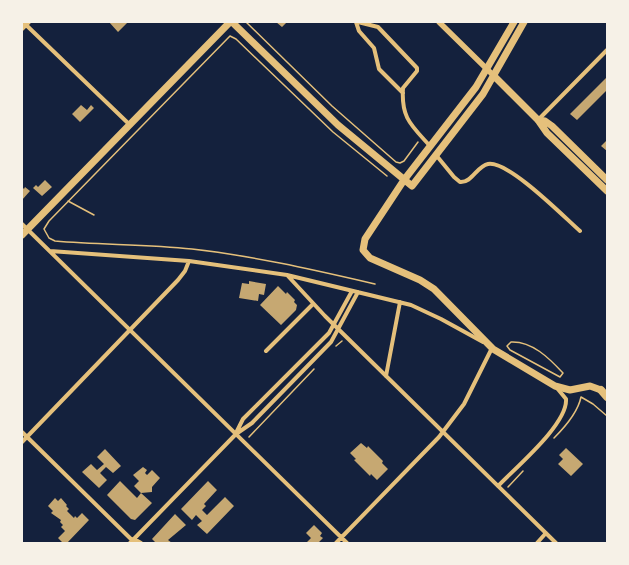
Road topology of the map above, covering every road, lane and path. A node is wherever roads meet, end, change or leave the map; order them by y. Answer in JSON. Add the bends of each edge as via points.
{"nodes":[{"id":1,"x":231,"y":22,"type":"edge"},
{"id":2,"x":357,"y":22,"type":"edge"},
{"id":3,"x":439,"y":22,"type":"edge"},
{"id":4,"x":514,"y":22,"type":"edge"},
{"id":5,"x":524,"y":22,"type":"edge"},
{"id":6,"x":26,"y":23,"type":"edge"},
{"id":7,"x":246,"y":23,"type":"edge"},
{"id":8,"x":22,"y":29,"type":"edge"},
{"id":9,"x":234,"y":34,"type":"dead end"},
{"id":10,"x":233,"y":37,"type":"junction"},
{"id":11,"x":607,"y":50,"type":"edge"},
{"id":12,"x":487,"y":69,"type":"junction"},
{"id":13,"x":494,"y":76,"type":"junction"},
{"id":14,"x":403,"y":93,"type":"junction"},
{"id":15,"x":538,"y":120,"type":"junction"},
{"id":16,"x":130,"y":126,"type":"junction"},
{"id":17,"x":418,"y":142,"type":"dead end"},
{"id":18,"x":430,"y":146,"type":"junction"},
{"id":19,"x":436,"y":155,"type":"junction"},
{"id":20,"x":386,"y":177,"type":"dead end"},
{"id":21,"x":404,"y":180,"type":"junction"},
{"id":22,"x":607,"y":180,"type":"edge"},
{"id":23,"x":607,"y":191,"type":"edge"},
{"id":24,"x":68,"y":201,"type":"junction"},
{"id":25,"x":94,"y":215,"type":"dead end"},
{"id":26,"x":24,"y":229,"type":"edge"},
{"id":27,"x":580,"y":231,"type":"dead end"},
{"id":28,"x":50,"y":251,"type":"junction"},
{"id":29,"x":189,"y":261,"type":"junction"},
{"id":30,"x":287,"y":275,"type":"junction"},
{"id":31,"x":375,"y":284,"type":"dead end"},
{"id":32,"x":352,"y":291,"type":"junction"},
{"id":33,"x":358,"y":292,"type":"junction"},
{"id":34,"x":400,"y":302,"type":"junction"},
{"id":35,"x":313,"y":304,"type":"junction"},
{"id":36,"x":334,"y":325,"type":"junction"},
{"id":37,"x":130,"y":330,"type":"junction"},
{"id":38,"x":339,"y":330,"type":"junction"},
{"id":39,"x":346,"y":336,"type":"junction"},
{"id":40,"x":335,"y":347,"type":"dead end"},
{"id":41,"x":493,"y":349,"type":"junction"},
{"id":42,"x":266,"y":351,"type":"dead end"},
{"id":43,"x":319,"y":364,"type":"dead end"},
{"id":44,"x":386,"y":376,"type":"junction"},
{"id":45,"x":560,"y":377,"type":"joint"},
{"id":46,"x":555,"y":386,"type":"junction"},
{"id":47,"x":605,"y":394,"type":"edge"},
{"id":48,"x":580,"y":397,"type":"dead end"},
{"id":49,"x":607,"y":416,"type":"edge"},
{"id":50,"x":22,"y":432,"type":"edge"},
{"id":51,"x":443,"y":432,"type":"junction"},
{"id":52,"x":236,"y":434,"type":"junction"},
{"id":53,"x":27,"y":436,"type":"junction"},
{"id":54,"x":22,"y":442,"type":"edge"},
{"id":55,"x":244,"y":442,"type":"junction"},
{"id":56,"x":498,"y":486,"type":"junction"},
{"id":57,"x":546,"y":533,"type":"junction"},
{"id":58,"x":341,"y":537,"type":"junction"},
{"id":59,"x":134,"y":541,"type":"edge"},
{"id":60,"x":130,"y":543,"type":"edge"},
{"id":61,"x":141,"y":543,"type":"edge"},
{"id":62,"x":336,"y":543,"type":"edge"},
{"id":63,"x":347,"y":543,"type":"edge"},
{"id":64,"x":537,"y":543,"type":"edge"},
{"id":65,"x":556,"y":543,"type":"edge"}],
"edges":[{"from":1,"to":16,"type":"main road"},
{"from":1,"to":21,"type":"main road","via":[[338,125]]},
{"from":2,"to":14,"type":"street","via":[[359,31],[374,48],[379,69]]},
{"from":2,"to":14,"type":"street","via":[[381,29],[417,68],[405,85]]},
{"from":3,"to":12,"type":"street"},
{"from":4,"to":12,"type":"main road"},
{"from":5,"to":13,"type":"main road"},
{"from":6,"to":8,"type":"street"},
{"from":6,"to":16,"type":"street"},
{"from":7,"to":17,"type":"path","via":[[332,106],[396,162],[404,161]]},
{"from":9,"to":10,"type":"path"},
{"from":10,"to":20,"type":"path","via":[[333,132]]},
{"from":10,"to":24,"type":"path","via":[[225,39]]},
{"from":11,"to":15,"type":"street"},
{"from":12,"to":13,"type":"street"},
{"from":12,"to":18,"type":"main road"},
{"from":13,"to":15,"type":"main road"},
{"from":13,"to":19,"type":"main road"},
{"from":14,"to":18,"type":"street","via":[[406,118]]},
{"from":15,"to":22,"type":"main road","via":[[552,126]]},
{"from":15,"to":23,"type":"main road","via":[[547,133]]},
{"from":16,"to":26,"type":"main road"},
{"from":18,"to":21,"type":"main road"},
{"from":19,"to":21,"type":"main road","via":[[412,186]]},
{"from":19,"to":27,"type":"street","via":[[460,182],[468,180],[484,165],[495,164],[502,167],[531,188]]},
{"from":21,"to":41,"type":"main road","via":[[364,239],[362,250],[370,258],[434,289]]},
{"from":24,"to":25,"type":"path"},
{"from":24,"to":31,"type":"path","via":[[45,226],[44,232],[52,240],[219,252],[290,264]]},
{"from":26,"to":28,"type":"street"},
{"from":28,"to":29,"type":"street"},
{"from":28,"to":37,"type":"street"},
{"from":29,"to":30,"type":"street"},
{"from":29,"to":37,"type":"street","via":[[182,276]]},
{"from":30,"to":32,"type":"street"},
{"from":30,"to":35,"type":"street"},
{"from":32,"to":33,"type":"street"},
{"from":32,"to":36,"type":"street"},
{"from":33,"to":34,"type":"street"},
{"from":33,"to":38,"type":"street"},
{"from":34,"to":41,"type":"street","via":[[431,314]]},
{"from":34,"to":44,"type":"street"},
{"from":35,"to":36,"type":"street"},
{"from":35,"to":42,"type":"street"},
{"from":36,"to":38,"type":"street"},
{"from":36,"to":52,"type":"street","via":[[243,419]]},
{"from":37,"to":52,"type":"street"},
{"from":37,"to":53,"type":"street"},
{"from":38,"to":39,"type":"street"},
{"from":38,"to":52,"type":"street","via":[[331,342],[252,423]]},
{"from":39,"to":40,"type":"path"},
{"from":39,"to":44,"type":"street"},
{"from":41,"to":46,"type":"main road"},
{"from":41,"to":51,"type":"street","via":[[464,404]]},
{"from":43,"to":55,"type":"path"},
{"from":44,"to":51,"type":"street"},
{"from":45,"to":45,"type":"path","via":[[510,350],[507,344],[520,342],[535,348],[563,373]]},
{"from":46,"to":47,"type":"main road","via":[[570,390],[590,386]]},
{"from":46,"to":56,"type":"street","via":[[566,400],[563,416]]},
{"from":48,"to":49,"type":"path"},
{"from":50,"to":53,"type":"street"},
{"from":51,"to":56,"type":"street"},
{"from":51,"to":58,"type":"street"},
{"from":52,"to":55,"type":"street"},
{"from":52,"to":59,"type":"street"},
{"from":53,"to":54,"type":"street"},
{"from":53,"to":59,"type":"street"},
{"from":55,"to":58,"type":"street"},
{"from":56,"to":57,"type":"street"},
{"from":57,"to":64,"type":"street"},
{"from":57,"to":65,"type":"street"},
{"from":58,"to":62,"type":"street"},
{"from":58,"to":63,"type":"street"},
{"from":59,"to":60,"type":"street"},
{"from":59,"to":61,"type":"street"}]}
